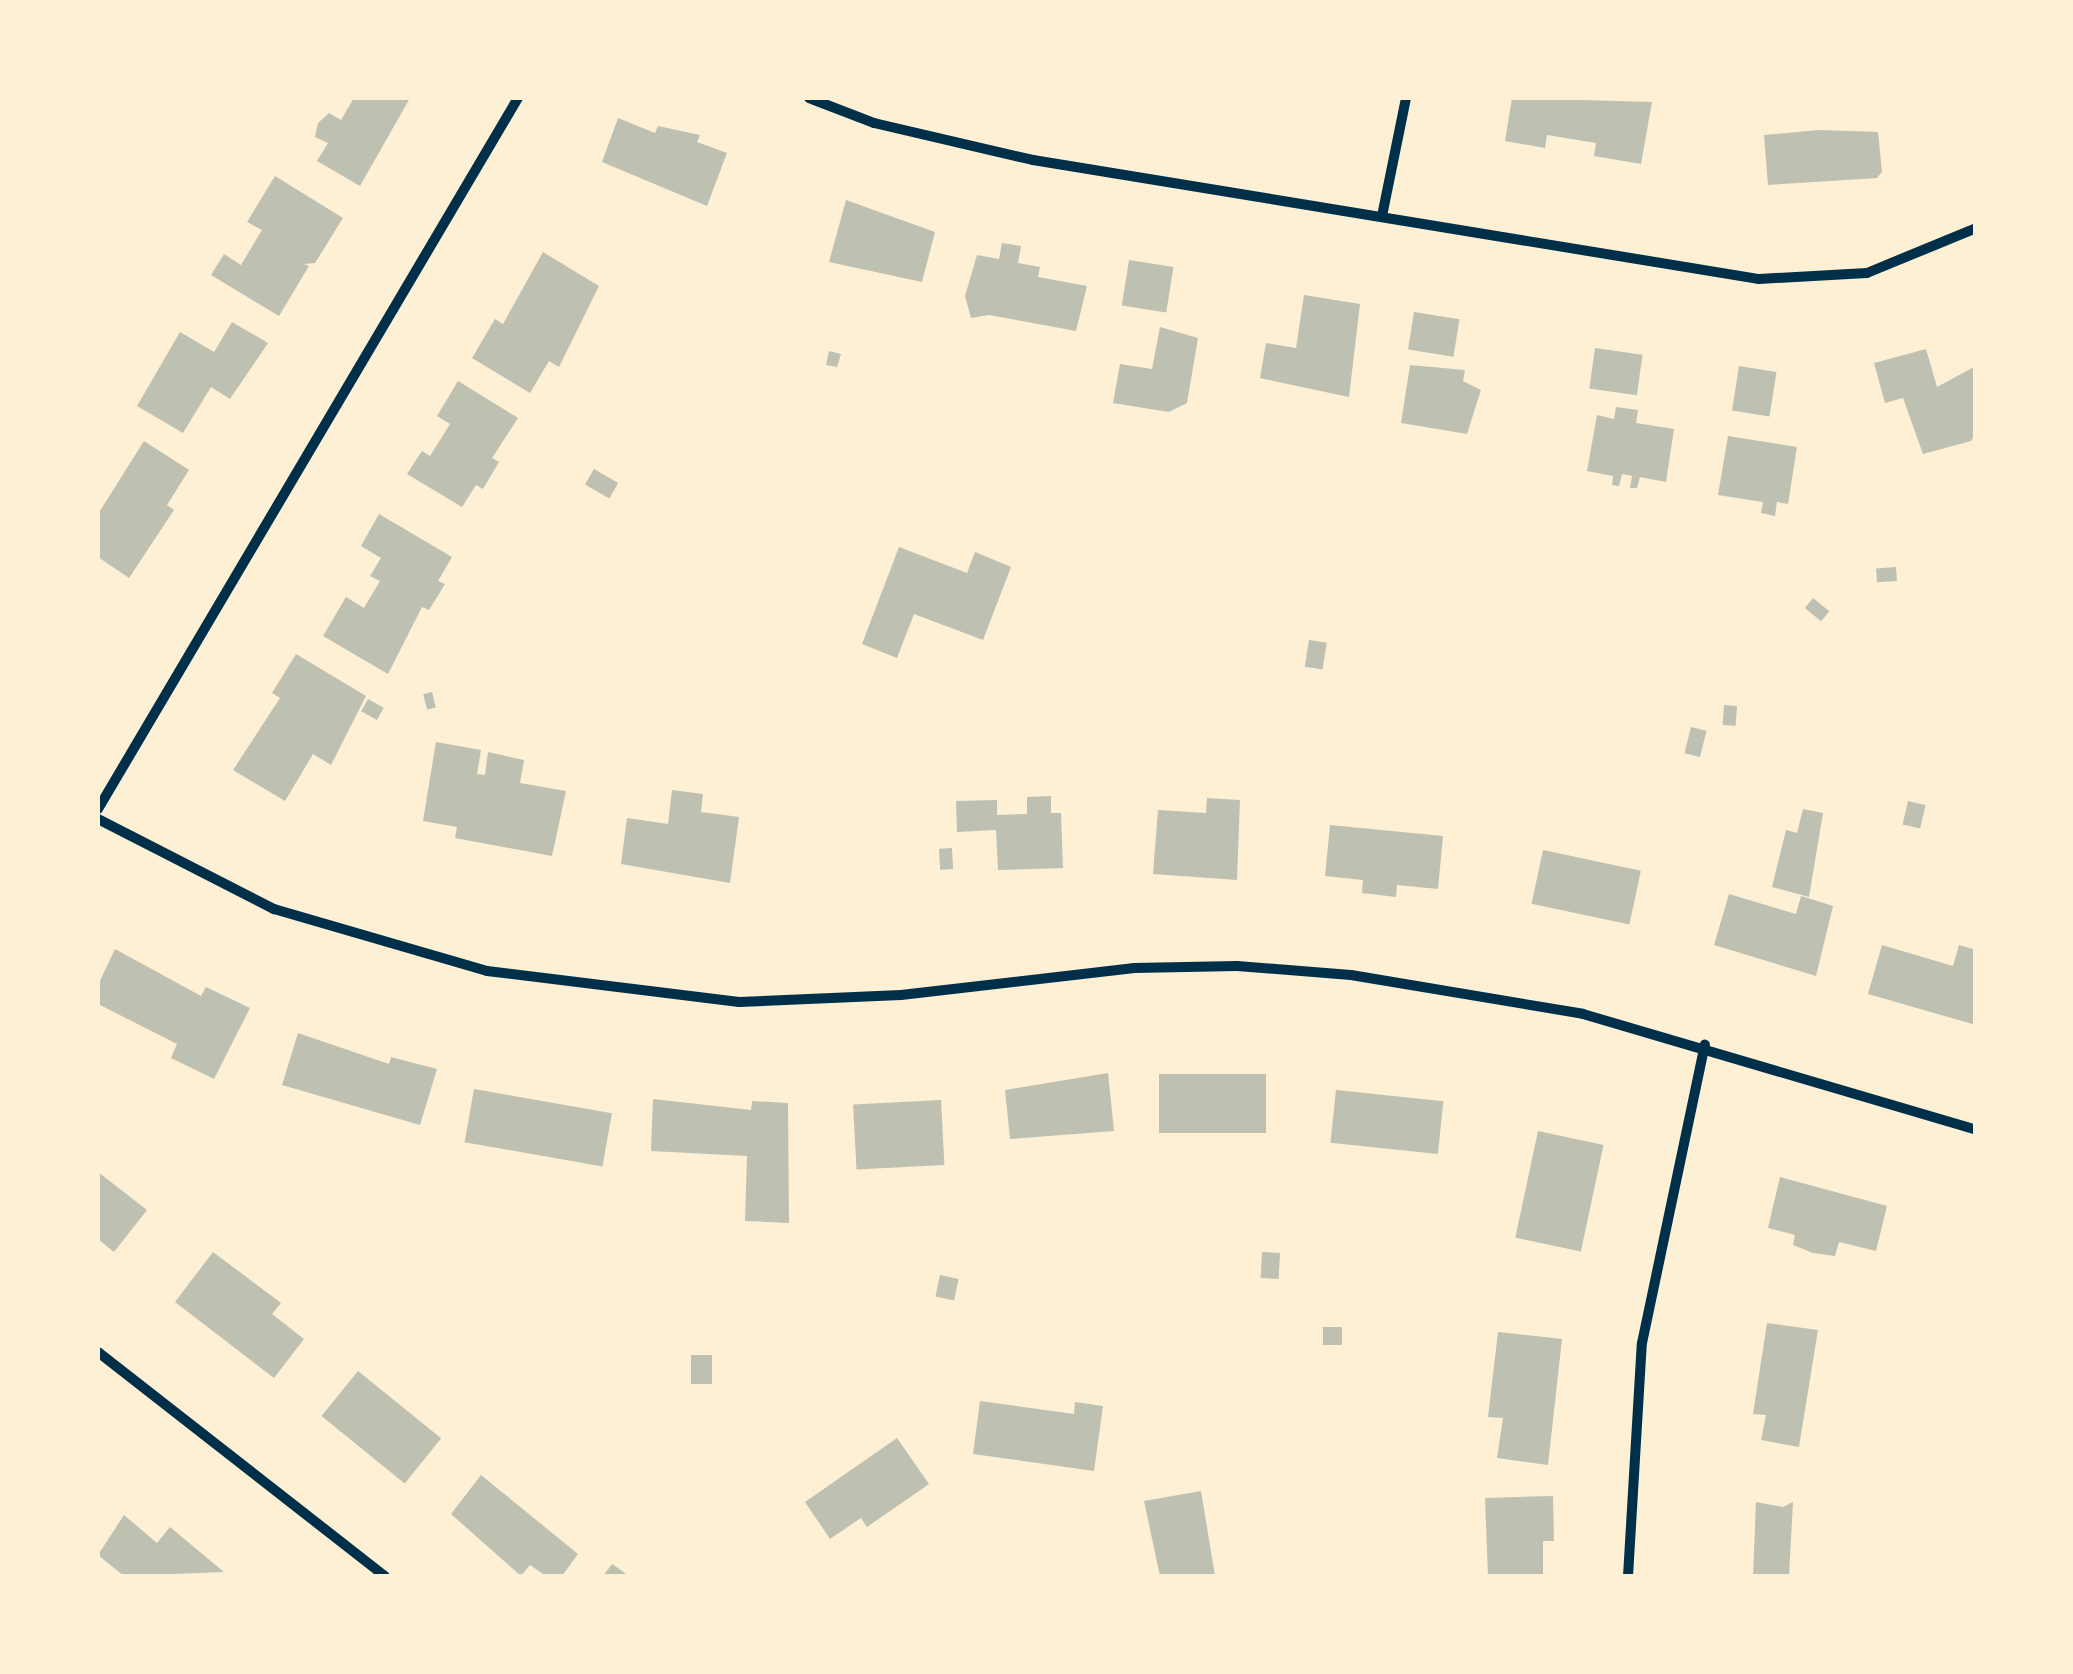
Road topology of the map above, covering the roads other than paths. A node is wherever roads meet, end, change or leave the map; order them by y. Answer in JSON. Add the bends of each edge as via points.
{"nodes":[{"id":1,"x":518,"y":98,"type":"edge"},
{"id":2,"x":809,"y":98,"type":"edge"},
{"id":3,"x":1406,"y":98,"type":"edge"},
{"id":4,"x":1382,"y":216,"type":"junction"},
{"id":5,"x":1976,"y":228,"type":"edge"},
{"id":6,"x":98,"y":808,"type":"edge"},
{"id":7,"x":98,"y":819,"type":"edge"},
{"id":8,"x":1705,"y":1045,"type":"junction"},
{"id":9,"x":1976,"y":1130,"type":"edge"},
{"id":10,"x":98,"y":1352,"type":"edge"},
{"id":11,"x":386,"y":1576,"type":"edge"},
{"id":12,"x":1628,"y":1576,"type":"edge"}],
"edges":[{"from":1,"to":6,"type":"street"},
{"from":2,"to":4,"type":"street","via":[[874,123],[1017,157]]},
{"from":3,"to":4,"type":"street"},
{"from":4,"to":5,"type":"street","via":[[1714,273],[1808,281],[1867,273]]},
{"from":7,"to":8,"type":"street","via":[[274,908],[364,939],[487,971],[606,990],[773,1000],[901,995],[1134,968],[1237,966],[1452,987]]},
{"from":8,"to":9,"type":"street"},
{"from":8,"to":12,"type":"street","via":[[1642,1344]]},
{"from":10,"to":11,"type":"street"}]}
